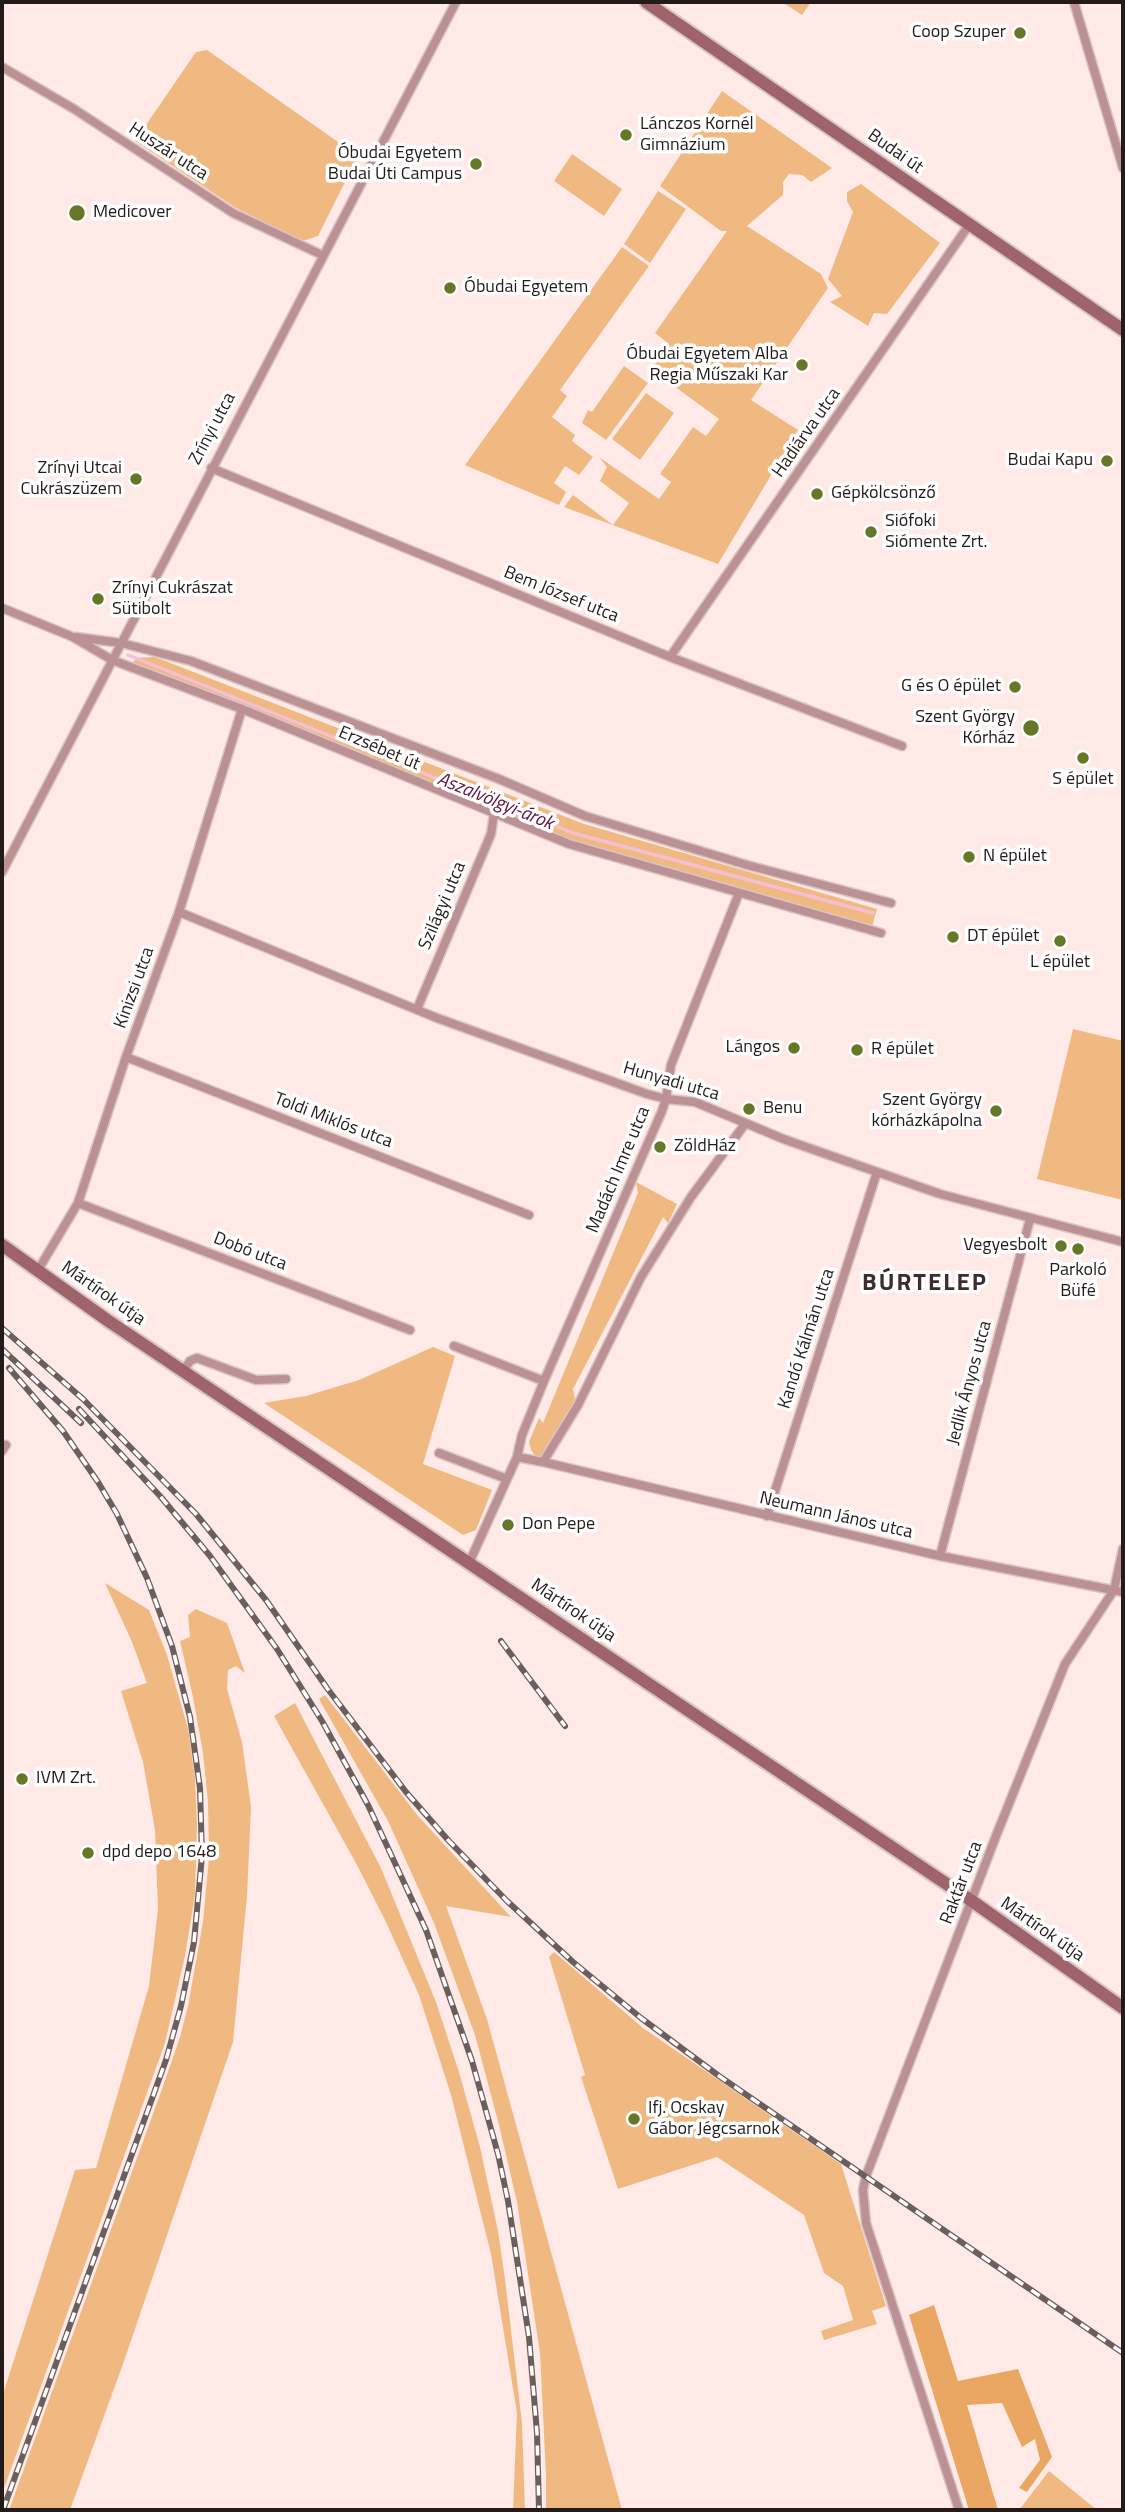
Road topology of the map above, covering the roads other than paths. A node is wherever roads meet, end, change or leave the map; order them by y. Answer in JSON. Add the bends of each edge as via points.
{"nodes":[{"id":1,"x":456,"y":2,"type":"edge"},
{"id":2,"x":646,"y":2,"type":"edge"},
{"id":3,"x":1074,"y":2,"type":"edge"},
{"id":4,"x":2,"y":67,"type":"edge"},
{"id":5,"x":1123,"y":168,"type":"edge"},
{"id":6,"x":969,"y":225,"type":"junction"},
{"id":7,"x":322,"y":255,"type":"junction"},
{"id":8,"x":1123,"y":330,"type":"edge"},
{"id":9,"x":211,"y":468,"type":"junction"},
{"id":10,"x":2,"y":608,"type":"edge"},
{"id":11,"x":73,"y":637,"type":"junction"},
{"id":12,"x":121,"y":643,"type":"junction"},
{"id":13,"x":670,"y":657,"type":"junction"},
{"id":14,"x":111,"y":660,"type":"junction"},
{"id":15,"x":242,"y":709,"type":"junction"},
{"id":16,"x":902,"y":746,"type":"dead end"},
{"id":17,"x":494,"y":814,"type":"junction"},
{"id":18,"x":2,"y":872,"type":"edge"},
{"id":19,"x":739,"y":893,"type":"junction"},
{"id":20,"x":891,"y":903,"type":"dead end"},
{"id":21,"x":179,"y":912,"type":"junction"},
{"id":22,"x":881,"y":933,"type":"dead end"},
{"id":23,"x":417,"y":1009,"type":"junction"},
{"id":24,"x":127,"y":1057,"type":"junction"},
{"id":25,"x":666,"y":1099,"type":"junction"},
{"id":26,"x":745,"y":1124,"type":"junction"},
{"id":27,"x":877,"y":1172,"type":"junction"},
{"id":28,"x":78,"y":1203,"type":"junction"},
{"id":29,"x":529,"y":1215,"type":"dead end"},
{"id":30,"x":1030,"y":1219,"type":"junction"},
{"id":31,"x":1123,"y":1242,"type":"edge"},
{"id":32,"x":2,"y":1245,"type":"edge"},
{"id":33,"x":38,"y":1270,"type":"junction"},
{"id":34,"x":410,"y":1330,"type":"dead end"},
{"id":35,"x":454,"y":1346,"type":"dead end"},
{"id":36,"x":183,"y":1371,"type":"junction"},
{"id":37,"x":286,"y":1379,"type":"dead end"},
{"id":38,"x":544,"y":1381,"type":"junction"},
{"id":39,"x":439,"y":1453,"type":"dead end"},
{"id":40,"x":517,"y":1457,"type":"junction"},
{"id":41,"x":543,"y":1462,"type":"junction"},
{"id":42,"x":507,"y":1479,"type":"junction"},
{"id":43,"x":767,"y":1516,"type":"junction"},
{"id":44,"x":1123,"y":1549,"type":"edge"},
{"id":45,"x":940,"y":1556,"type":"junction"},
{"id":46,"x":469,"y":1563,"type":"junction"},
{"id":47,"x":1114,"y":1590,"type":"junction"},
{"id":48,"x":1123,"y":1592,"type":"edge"},
{"id":49,"x":972,"y":1901,"type":"junction"},
{"id":50,"x":1123,"y":2008,"type":"edge"},
{"id":51,"x":959,"y":2510,"type":"edge"}],
"edges":[{"from":1,"to":7,"type":"street","name":"Zrínyi utca"},
{"from":2,"to":6,"type":"street","name":"Budai út"},
{"from":3,"to":5,"type":"street"},
{"from":4,"to":7,"type":"street","name":"Huszár utca","via":[[233,213]]},
{"from":6,"to":8,"type":"street","name":"Budai út"},
{"from":6,"to":13,"type":"street","name":"Hadiárva utca"},
{"from":7,"to":9,"type":"street","name":"Zrínyi utca"},
{"from":9,"to":12,"type":"street","name":"Zrínyi utca"},
{"from":9,"to":13,"type":"street","name":"Bem József utca"},
{"from":10,"to":11,"type":"street","name":"Erzsébet út"},
{"from":11,"to":12,"type":"street","name":"Erzsébet út"},
{"from":11,"to":14,"type":"street","name":"Erzsébet út"},
{"from":12,"to":14,"type":"street","name":"Zrínyi utca"},
{"from":12,"to":20,"type":"street","name":"Erzsébet út","via":[[191,661],[598,821]]},
{"from":13,"to":16,"type":"street","name":"Bem József utca"},
{"from":14,"to":15,"type":"street","name":"Erzsébet út"},
{"from":14,"to":18,"type":"street","name":"Zrínyi utca"},
{"from":15,"to":17,"type":"street","name":"Erzsébet út"},
{"from":15,"to":21,"type":"street","name":"Kinizsi utca"},
{"from":17,"to":19,"type":"street","name":"Erzsébet út","via":[[584,850]]},
{"from":17,"to":23,"type":"street","name":"Szilágyi utca","via":[[491,834]]},
{"from":19,"to":22,"type":"street","name":"Erzsébet út"},
{"from":19,"to":25,"type":"street","name":"Madách Imre utca","via":[[671,1065]]},
{"from":21,"to":23,"type":"street","name":"Hunyadi utca"},
{"from":21,"to":24,"type":"street","name":"Kinizsi utca"},
{"from":23,"to":25,"type":"street","name":"Hunyadi utca"},
{"from":24,"to":28,"type":"street","name":"Kinizsi utca"},
{"from":24,"to":29,"type":"street","name":"Toldi Miklós utca"},
{"from":25,"to":26,"type":"street","name":"Hunyadi utca","via":[[695,1102]]},
{"from":25,"to":38,"type":"street","name":"Madách Imre utca"},
{"from":26,"to":27,"type":"street","name":"Hunyadi utca"},
{"from":26,"to":41,"type":"street","via":[[691,1197],[641,1277],[578,1405]]},
{"from":27,"to":30,"type":"street","name":"Hunyadi utca"},
{"from":27,"to":43,"type":"street","name":"Kandó Kálmán utca"},
{"from":28,"to":33,"type":"street","name":"Kinizsi utca"},
{"from":28,"to":34,"type":"street","name":"Dobó utca"},
{"from":30,"to":31,"type":"street","name":"Hunyadi utca"},
{"from":30,"to":45,"type":"street","name":"Jedlik Ányos utca"},
{"from":32,"to":33,"type":"street","name":"Mártírok útja"},
{"from":33,"to":36,"type":"street","name":"Mártírok útja"},
{"from":35,"to":38,"type":"street"},
{"from":36,"to":37,"type":"street","via":[[197,1358],[256,1380]]},
{"from":36,"to":46,"type":"street","name":"Mártírok útja"},
{"from":38,"to":40,"type":"street","name":"Madách Imre utca"},
{"from":39,"to":42,"type":"street"},
{"from":40,"to":41,"type":"street"},
{"from":40,"to":42,"type":"street","name":"Madách Imre utca"},
{"from":41,"to":43,"type":"street","name":"Neumann János utca"},
{"from":42,"to":46,"type":"street","name":"Madách Imre utca"},
{"from":43,"to":45,"type":"street","name":"Neumann János utca"},
{"from":44,"to":47,"type":"street"},
{"from":45,"to":47,"type":"street","name":"Neumann János utca"},
{"from":46,"to":49,"type":"street","name":"Mártírok útja"},
{"from":47,"to":48,"type":"street","name":"Neumann János utca"},
{"from":47,"to":49,"type":"street","name":"Raktár utca","via":[[1065,1664]]},
{"from":49,"to":50,"type":"street","name":"Mártírok útja"},
{"from":49,"to":51,"type":"street","name":"Raktár utca","via":[[866,2176],[862,2198],[866,2223]]}]}
